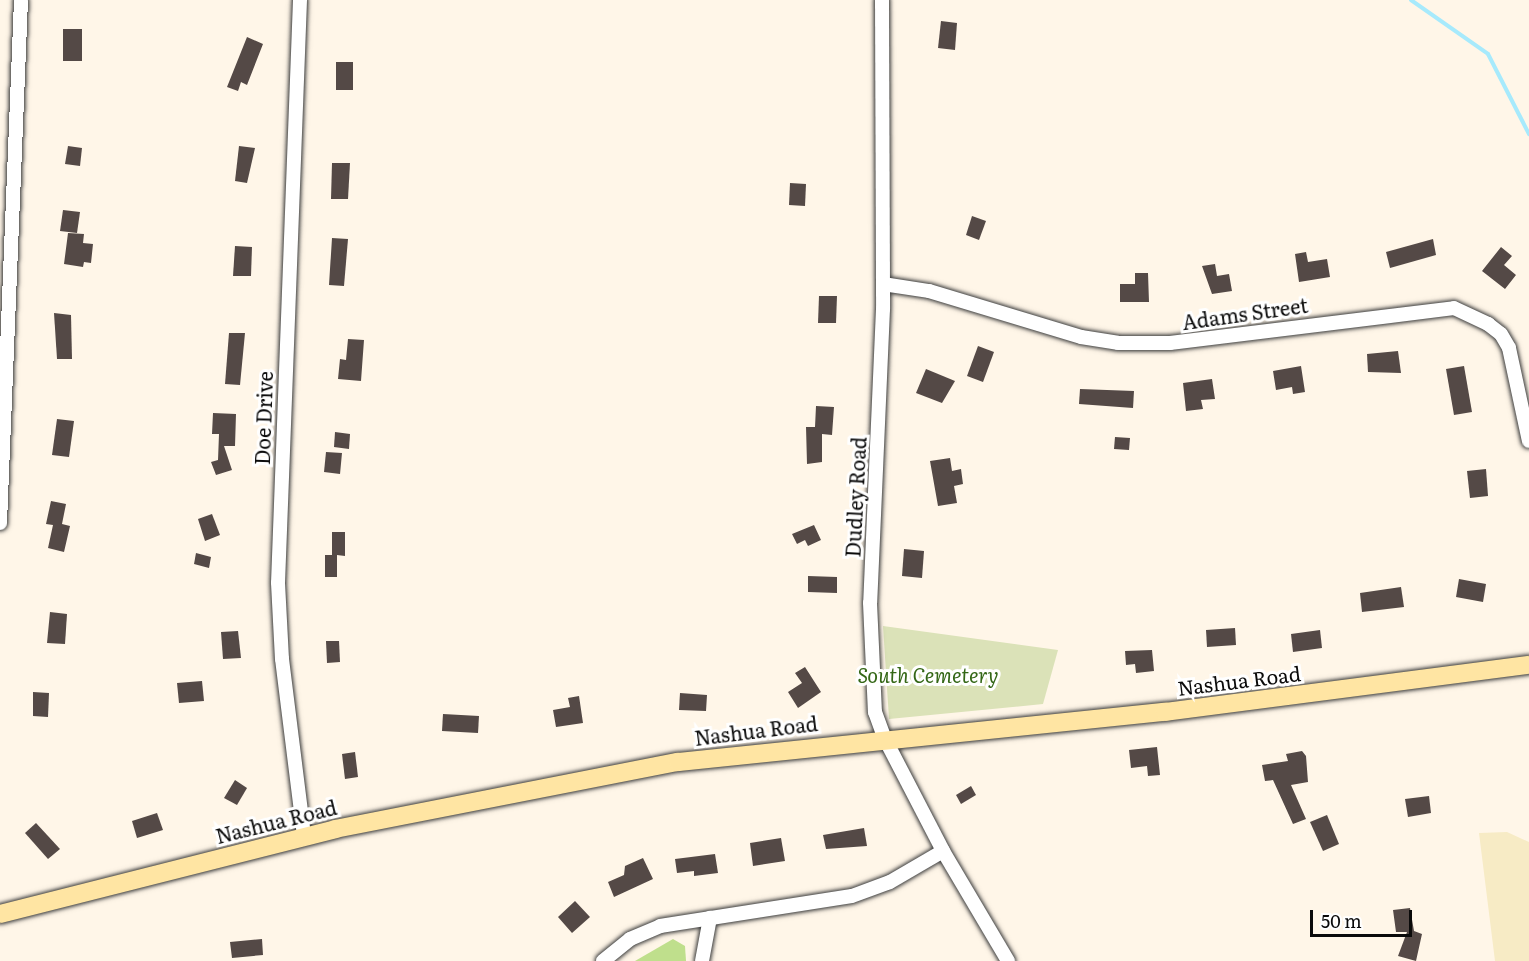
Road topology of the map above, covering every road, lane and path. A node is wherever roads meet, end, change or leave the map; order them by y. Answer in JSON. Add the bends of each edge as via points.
{"nodes":[{"id":1,"x":21,"y":0,"type":"edge"},
{"id":2,"x":300,"y":0,"type":"edge"},
{"id":3,"x":882,"y":0,"type":"edge"},
{"id":4,"x":883,"y":284,"type":"junction"},
{"id":5,"x":1529,"y":441,"type":"edge"},
{"id":6,"x":0,"y":522,"type":"edge"},
{"id":7,"x":1529,"y":665,"type":"edge"},
{"id":8,"x":885,"y":739,"type":"junction"},
{"id":9,"x":304,"y":836,"type":"junction"},
{"id":10,"x":943,"y":851,"type":"junction"},
{"id":11,"x":0,"y":914,"type":"edge"},
{"id":12,"x":710,"y":918,"type":"junction"},
{"id":13,"x":603,"y":961,"type":"edge"},
{"id":14,"x":702,"y":961,"type":"edge"},
{"id":15,"x":1008,"y":961,"type":"edge"}],
"edges":[{"from":1,"to":6,"type":"street"},
{"from":2,"to":9,"type":"street","name":"Doe Drive","via":[[278,594]]},
{"from":3,"to":4,"type":"street","name":"Dudley Road"},
{"from":4,"to":5,"type":"street","name":"Adams Street","via":[[929,291],[1081,336],[1118,342],[1170,343],[1454,308],[1488,324],[1501,334],[1509,348]]},
{"from":4,"to":8,"type":"street","name":"Dudley Road","via":[[870,603],[874,700]]},
{"from":7,"to":8,"type":"main road","name":"Nashua Road","via":[[1165,712]]},
{"from":8,"to":9,"type":"main road","name":"Nashua Road","via":[[735,754],[616,773]]},
{"from":8,"to":10,"type":"street","name":"Dudley Road"},
{"from":9,"to":11,"type":"main road","name":"Nashua Road"},
{"from":10,"to":12,"type":"street","via":[[890,882],[852,896]]},
{"from":10,"to":15,"type":"street","name":"Dudley Road"},
{"from":12,"to":13,"type":"street","via":[[643,932]]},
{"from":12,"to":14,"type":"street"}]}
